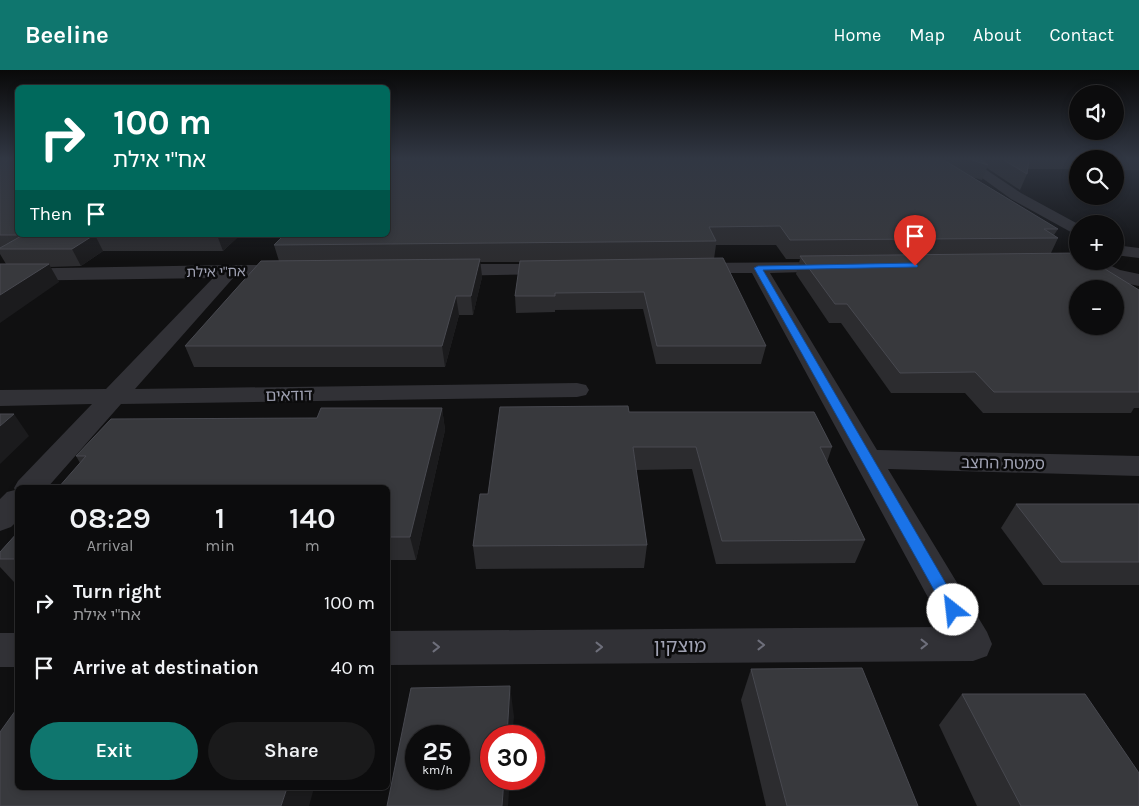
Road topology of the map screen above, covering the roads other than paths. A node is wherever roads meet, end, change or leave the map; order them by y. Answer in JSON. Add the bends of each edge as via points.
{"nodes":[{"id":1,"x":1012,"y":193,"type":"edge"},
{"id":2,"x":1069,"y":226,"type":"edge"},
{"id":3,"x":1124,"y":251,"type":"edge"},
{"id":4,"x":1139,"y":253,"type":"edge"},
{"id":5,"x":856,"y":266,"type":"edge"},
{"id":6,"x":668,"y":268,"type":"edge"},
{"id":7,"x":758,"y":268,"type":"junction"},
{"id":8,"x":569,"y":269,"type":"edge"},
{"id":9,"x":430,"y":270,"type":"edge"},
{"id":10,"x":1107,"y":270,"type":"edge"},
{"id":11,"x":230,"y":271,"type":"junction"},
{"id":12,"x":310,"y":271,"type":"edge"},
{"id":13,"x":0,"y":275,"type":"edge"},
{"id":14,"x":1139,"y":280,"type":"edge"},
{"id":15,"x":577,"y":390,"type":"dead end"},
{"id":16,"x":0,"y":398,"type":"edge"},
{"id":17,"x":113,"y":398,"type":"junction"},
{"id":18,"x":867,"y":459,"type":"junction"},
{"id":19,"x":1139,"y":466,"type":"edge"},
{"id":20,"x":32,"y":485,"type":"edge"},
{"id":21,"x":15,"y":503,"type":"edge"},
{"id":22,"x":0,"y":519,"type":"edge"},
{"id":23,"x":390,"y":648,"type":"edge"},
{"id":24,"x":0,"y":650,"type":"edge"},
{"id":25,"x":15,"y":650,"type":"edge"}],
"edges":[{"from":1,"to":2,"type":"street"},
{"from":3,"to":4,"type":"street"},
{"from":5,"to":7,"type":"street"},
{"from":6,"to":7,"type":"street"},
{"from":7,"to":18,"type":"street"},
{"from":8,"to":9,"type":"street"},
{"from":10,"to":14,"type":"street"},
{"from":11,"to":12,"type":"street","name":"אח\"י אילת"},
{"from":11,"to":13,"type":"street","name":"אח\"י אילת"},
{"from":11,"to":17,"type":"street"},
{"from":15,"to":17,"type":"street","name":"דודאים"},
{"from":16,"to":17,"type":"street","name":"דודאים"},
{"from":17,"to":20,"type":"street"},
{"from":18,"to":19,"type":"street","name":"סמטת החצב"},
{"from":23,"to":18,"type":"street","name":"מוצקין","one_way":true,"via":[[973,644]]},
{"from":21,"to":22,"type":"street"},
{"from":24,"to":25,"type":"street"}]}
